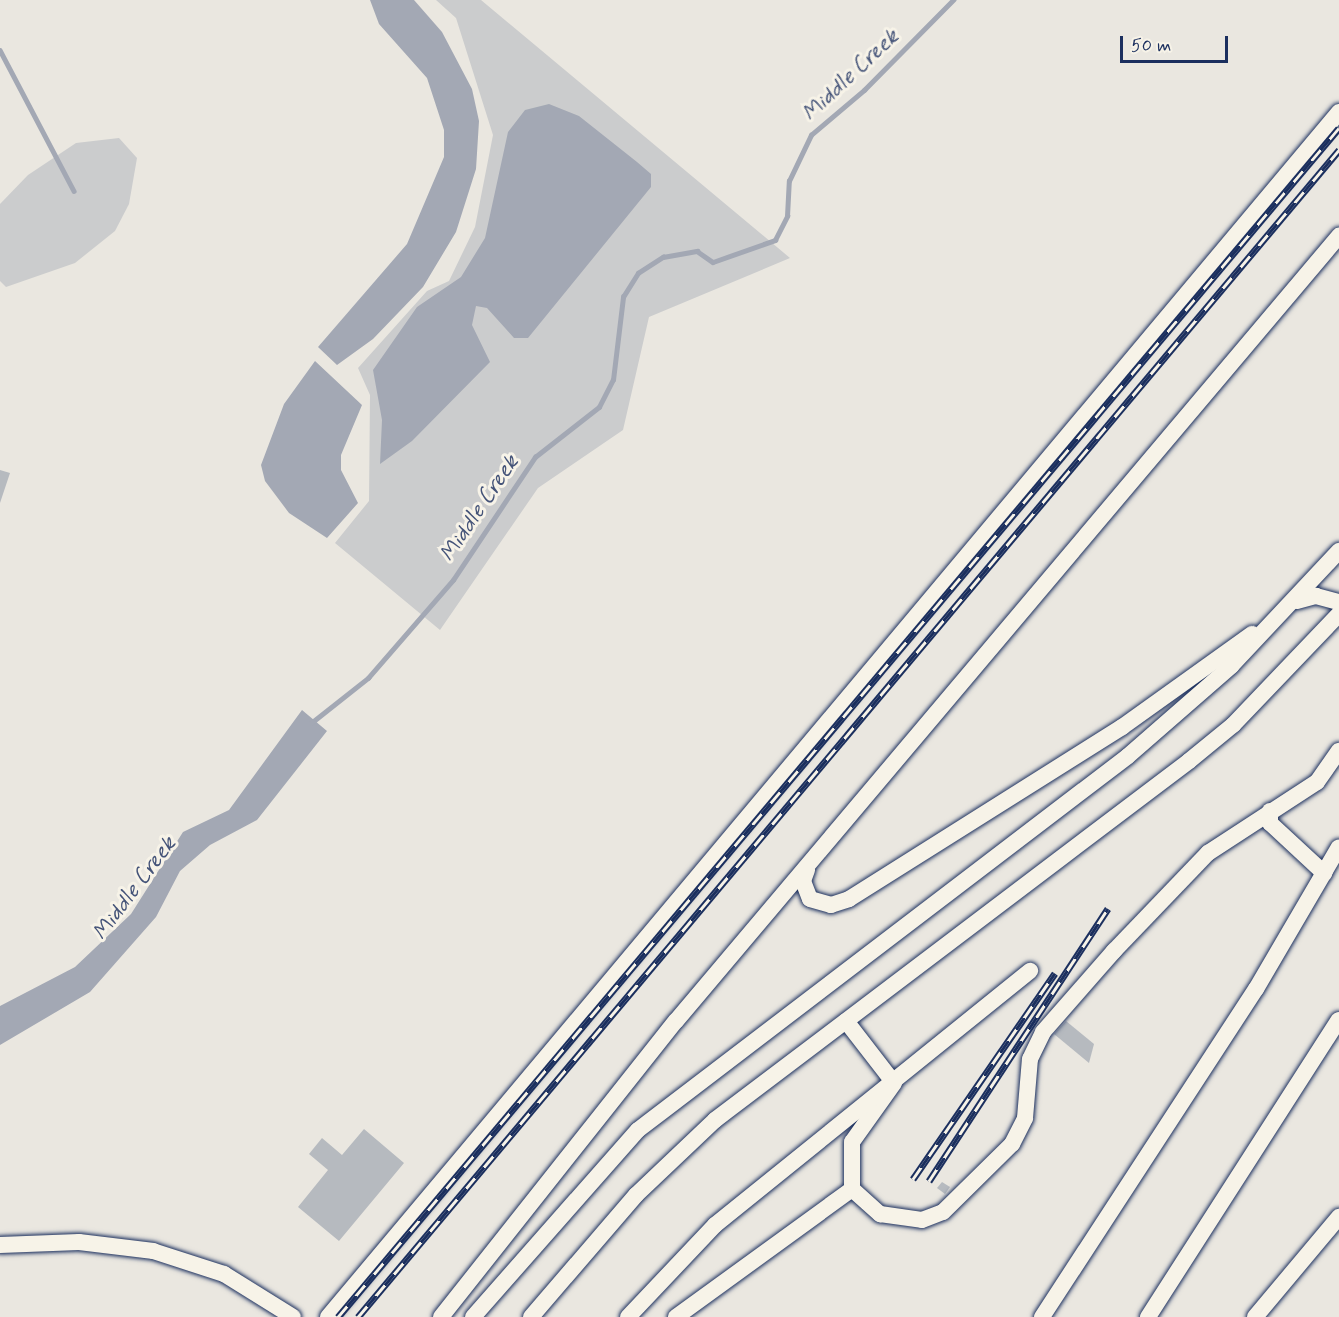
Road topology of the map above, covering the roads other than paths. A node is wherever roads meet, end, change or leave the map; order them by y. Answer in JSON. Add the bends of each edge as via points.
{"nodes":[{"id":1,"x":1339,"y":112,"type":"edge"},
{"id":2,"x":1339,"y":236,"type":"edge"},
{"id":3,"x":1339,"y":551,"type":"edge"},
{"id":4,"x":1297,"y":601,"type":"junction"},
{"id":5,"x":1339,"y":602,"type":"edge"},
{"id":6,"x":1339,"y":614,"type":"edge"},
{"id":7,"x":1339,"y":751,"type":"edge"},
{"id":8,"x":1270,"y":811,"type":"junction"},
{"id":9,"x":1339,"y":847,"type":"edge"},
{"id":10,"x":809,"y":866,"type":"junction"},
{"id":11,"x":1324,"y":873,"type":"junction"},
{"id":12,"x":1030,"y":971,"type":"dead end"},
{"id":13,"x":1339,"y":1020,"type":"edge"},
{"id":14,"x":846,"y":1021,"type":"junction"},
{"id":15,"x":894,"y":1083,"type":"junction"},
{"id":16,"x":852,"y":1189,"type":"junction"},
{"id":17,"x":1339,"y":1217,"type":"edge"},
{"id":18,"x":0,"y":1245,"type":"edge"},
{"id":19,"x":461,"y":1291,"type":"junction"},
{"id":20,"x":477,"y":1312,"type":"edge"},
{"id":21,"x":293,"y":1317,"type":"edge"},
{"id":22,"x":328,"y":1317,"type":"edge"},
{"id":23,"x":441,"y":1317,"type":"edge"},
{"id":24,"x":531,"y":1317,"type":"edge"},
{"id":25,"x":628,"y":1317,"type":"edge"},
{"id":26,"x":676,"y":1317,"type":"edge"},
{"id":27,"x":1042,"y":1317,"type":"edge"},
{"id":28,"x":1148,"y":1317,"type":"edge"},
{"id":29,"x":1255,"y":1317,"type":"edge"}],
"edges":[{"from":1,"to":22,"type":"street"},
{"from":2,"to":10,"type":"street"},
{"from":3,"to":4,"type":"street"},
{"from":4,"to":5,"type":"street","via":[[1316,596]]},
{"from":4,"to":10,"type":"street","via":[[1122,727],[849,899],[831,905],[810,899],[803,881]]},
{"from":4,"to":20,"type":"street","via":[[1128,756],[638,1130]]},
{"from":6,"to":14,"type":"street","via":[[1233,725]]},
{"from":7,"to":8,"type":"street","via":[[1317,782]]},
{"from":8,"to":11,"type":"street","via":[[1270,823]]},
{"from":8,"to":16,"type":"street","via":[[1175,883],[1043,1032],[1030,1059],[1020,1130],[944,1212],[900,1219],[880,1214]]},
{"from":9,"to":11,"type":"street"},
{"from":10,"to":19,"type":"street","via":[[647,1057]]},
{"from":11,"to":27,"type":"street","via":[[1256,989]]},
{"from":12,"to":15,"type":"street"},
{"from":13,"to":28,"type":"street"},
{"from":14,"to":15,"type":"street"},
{"from":14,"to":24,"type":"street","via":[[670,1160]]},
{"from":15,"to":16,"type":"street","via":[[852,1142]]},
{"from":15,"to":25,"type":"street","via":[[715,1225]]},
{"from":16,"to":26,"type":"street"},
{"from":17,"to":29,"type":"street"},
{"from":18,"to":21,"type":"street","via":[[80,1242],[153,1251],[224,1274]]},
{"from":19,"to":20,"type":"street"},
{"from":19,"to":23,"type":"street"}]}
